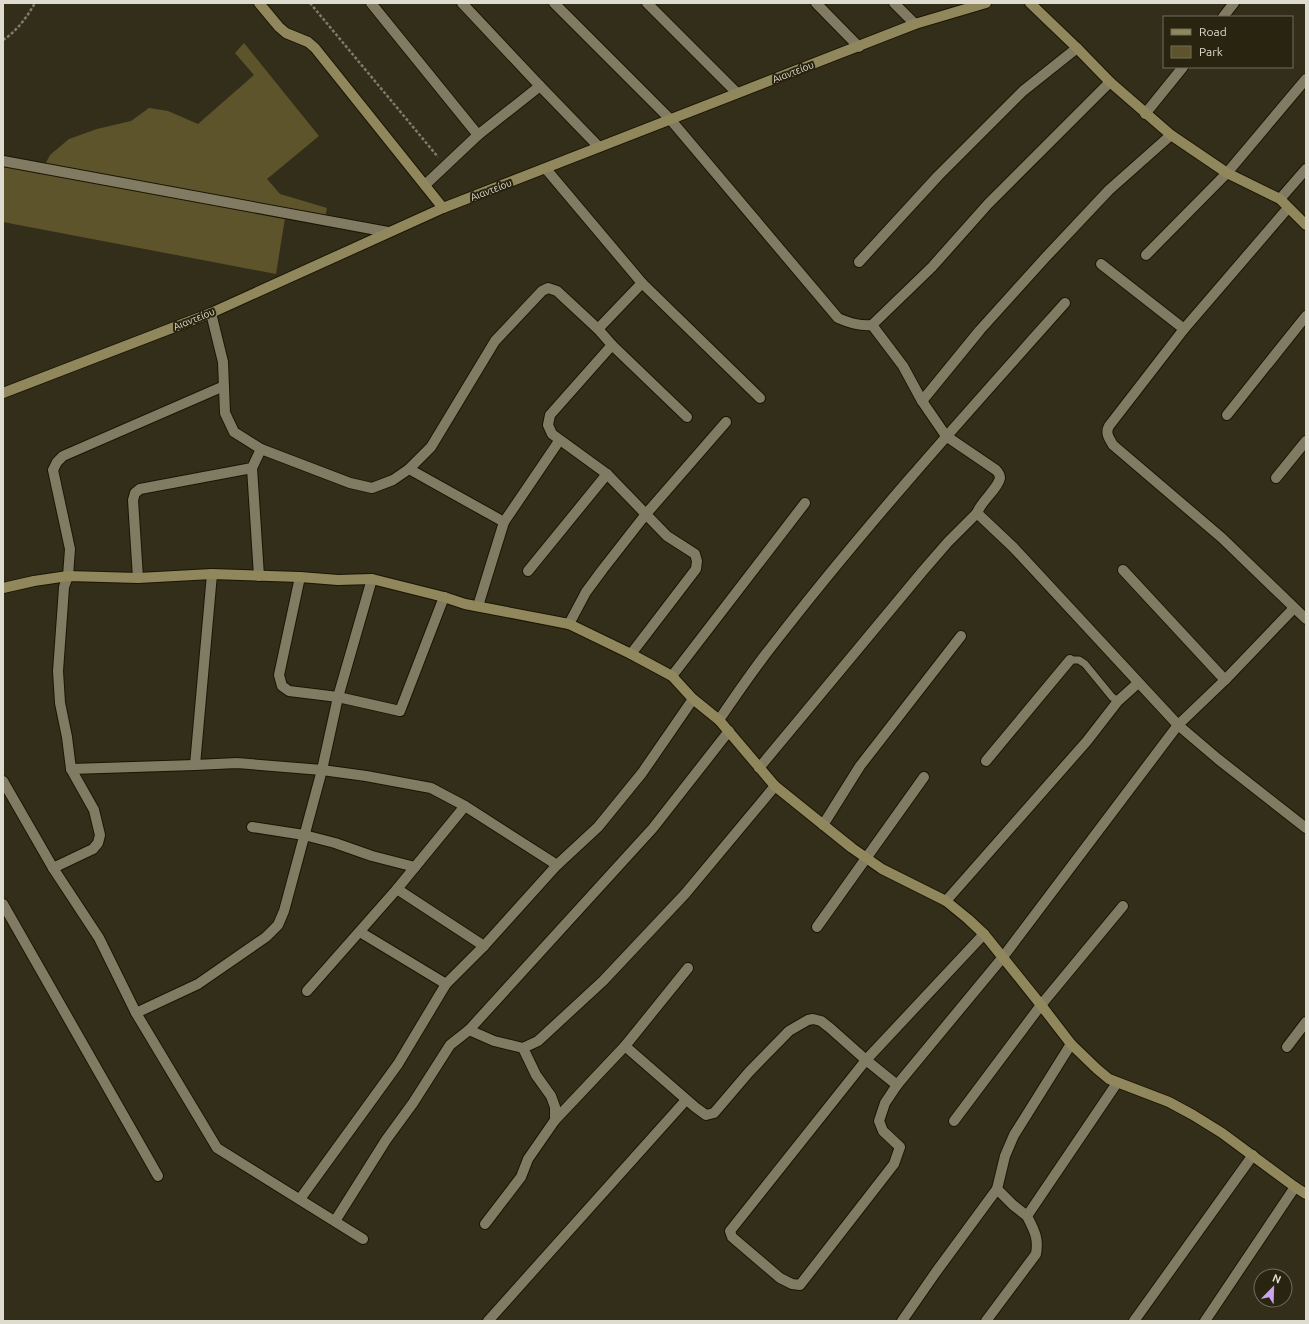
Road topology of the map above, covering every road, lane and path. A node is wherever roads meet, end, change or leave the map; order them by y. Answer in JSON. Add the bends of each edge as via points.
{"nodes":[{"id":1,"x":35,"y":3,"type":"edge"},
{"id":2,"x":259,"y":3,"type":"edge"},
{"id":3,"x":310,"y":3,"type":"edge"},
{"id":4,"x":371,"y":3,"type":"edge"},
{"id":5,"x":462,"y":3,"type":"edge"},
{"id":6,"x":554,"y":3,"type":"edge"},
{"id":7,"x":647,"y":3,"type":"edge"},
{"id":8,"x":816,"y":3,"type":"edge"},
{"id":9,"x":894,"y":3,"type":"edge"},
{"id":10,"x":986,"y":3,"type":"edge"},
{"id":11,"x":1030,"y":3,"type":"edge"},
{"id":12,"x":1234,"y":3,"type":"edge"},
{"id":13,"x":1224,"y":16,"type":"edge"},
{"id":14,"x":915,"y":24,"type":"junction"},
{"id":15,"x":3,"y":40,"type":"edge"},
{"id":16,"x":859,"y":47,"type":"junction"},
{"id":17,"x":1077,"y":48,"type":"junction"},
{"id":18,"x":1182,"y":68,"type":"edge"},
{"id":19,"x":1306,"y":79,"type":"edge"},
{"id":20,"x":1110,"y":82,"type":"junction"},
{"id":21,"x":540,"y":86,"type":"junction"},
{"id":22,"x":737,"y":93,"type":"junction"},
{"id":23,"x":1146,"y":114,"type":"junction"},
{"id":24,"x":670,"y":119,"type":"junction"},
{"id":25,"x":478,"y":135,"type":"junction"},
{"id":26,"x":1171,"y":135,"type":"junction"},
{"id":27,"x":599,"y":147,"type":"junction"},
{"id":28,"x":3,"y":161,"type":"edge"},
{"id":29,"x":445,"y":165,"type":"junction"},
{"id":30,"x":546,"y":169,"type":"junction"},
{"id":31,"x":1306,"y":169,"type":"edge"},
{"id":32,"x":1227,"y":174,"type":"junction"},
{"id":33,"x":425,"y":185,"type":"junction"},
{"id":34,"x":1280,"y":200,"type":"junction"},
{"id":35,"x":443,"y":208,"type":"junction"},
{"id":36,"x":1288,"y":208,"type":"junction"},
{"id":37,"x":1306,"y":225,"type":"edge"},
{"id":38,"x":388,"y":232,"type":"junction"},
{"id":39,"x":1146,"y":255,"type":"dead end"},
{"id":40,"x":859,"y":262,"type":"dead end"},
{"id":41,"x":1102,"y":264,"type":"dead end"},
{"id":42,"x":642,"y":283,"type":"junction"},
{"id":43,"x":1065,"y":303,"type":"dead end"},
{"id":44,"x":211,"y":313,"type":"junction"},
{"id":45,"x":1306,"y":316,"type":"edge"},
{"id":46,"x":872,"y":325,"type":"junction"},
{"id":47,"x":598,"y":328,"type":"junction"},
{"id":48,"x":1184,"y":329,"type":"junction"},
{"id":49,"x":612,"y":345,"type":"junction"},
{"id":50,"x":224,"y":386,"type":"junction"},
{"id":51,"x":3,"y":394,"type":"edge"},
{"id":52,"x":760,"y":398,"type":"dead end"},
{"id":53,"x":922,"y":401,"type":"junction"},
{"id":54,"x":1226,"y":415,"type":"dead end"},
{"id":55,"x":687,"y":417,"type":"dead end"},
{"id":56,"x":726,"y":422,"type":"dead end"},
{"id":57,"x":946,"y":436,"type":"junction"},
{"id":58,"x":559,"y":441,"type":"junction"},
{"id":59,"x":1306,"y":441,"type":"edge"},
{"id":60,"x":260,"y":450,"type":"junction"},
{"id":61,"x":252,"y":468,"type":"junction"},
{"id":62,"x":409,"y":469,"type":"junction"},
{"id":63,"x":607,"y":474,"type":"junction"},
{"id":64,"x":1276,"y":478,"type":"dead end"},
{"id":65,"x":805,"y":503,"type":"dead end"},
{"id":66,"x":977,"y":513,"type":"junction"},
{"id":67,"x":646,"y":514,"type":"junction"},
{"id":68,"x":504,"y":522,"type":"junction"},
{"id":69,"x":1123,"y":570,"type":"dead end"},
{"id":70,"x":528,"y":571,"type":"dead end"},
{"id":71,"x":212,"y":574,"type":"junction"},
{"id":72,"x":68,"y":576,"type":"junction"},
{"id":73,"x":260,"y":576,"type":"junction"},
{"id":74,"x":300,"y":577,"type":"junction"},
{"id":75,"x":138,"y":578,"type":"junction"},
{"id":76,"x":372,"y":579,"type":"junction"},
{"id":77,"x":3,"y":588,"type":"edge"},
{"id":78,"x":444,"y":597,"type":"junction"},
{"id":79,"x":478,"y":606,"type":"junction"},
{"id":80,"x":1294,"y":608,"type":"junction"},
{"id":81,"x":1306,"y":619,"type":"edge"},
{"id":82,"x":569,"y":624,"type":"junction"},
{"id":83,"x":961,"y":636,"type":"dead end"},
{"id":84,"x":631,"y":654,"type":"junction"},
{"id":85,"x":1070,"y":660,"type":"joint"},
{"id":86,"x":672,"y":676,"type":"junction"},
{"id":87,"x":1225,"y":680,"type":"junction"},
{"id":88,"x":1138,"y":683,"type":"junction"},
{"id":89,"x":338,"y":697,"type":"junction"},
{"id":90,"x":693,"y":699,"type":"junction"},
{"id":91,"x":1118,"y":701,"type":"junction"},
{"id":92,"x":719,"y":720,"type":"junction"},
{"id":93,"x":1178,"y":725,"type":"junction"},
{"id":94,"x":729,"y":731,"type":"junction"},
{"id":95,"x":986,"y":761,"type":"dead end"},
{"id":96,"x":196,"y":765,"type":"junction"},
{"id":97,"x":759,"y":768,"type":"junction"},
{"id":98,"x":71,"y":769,"type":"junction"},
{"id":99,"x":322,"y":770,"type":"junction"},
{"id":100,"x":924,"y":777,"type":"dead end"},
{"id":101,"x":3,"y":781,"type":"edge"},
{"id":102,"x":775,"y":786,"type":"junction"},
{"id":103,"x":466,"y":806,"type":"junction"},
{"id":104,"x":823,"y":825,"type":"junction"},
{"id":105,"x":252,"y":827,"type":"dead end"},
{"id":106,"x":1306,"y":828,"type":"edge"},
{"id":107,"x":304,"y":835,"type":"junction"},
{"id":108,"x":866,"y":858,"type":"junction"},
{"id":109,"x":557,"y":865,"type":"junction"},
{"id":110,"x":415,"y":867,"type":"junction"},
{"id":111,"x":53,"y":868,"type":"junction"},
{"id":112,"x":397,"y":889,"type":"junction"},
{"id":113,"x":946,"y":901,"type":"junction"},
{"id":114,"x":3,"y":904,"type":"edge"},
{"id":115,"x":1123,"y":906,"type":"dead end"},
{"id":116,"x":817,"y":927,"type":"dead end"},
{"id":117,"x":360,"y":932,"type":"junction"},
{"id":118,"x":984,"y":934,"type":"junction"},
{"id":119,"x":484,"y":946,"type":"junction"},
{"id":120,"x":1002,"y":957,"type":"junction"},
{"id":121,"x":688,"y":968,"type":"dead end"},
{"id":122,"x":446,"y":984,"type":"junction"},
{"id":123,"x":307,"y":991,"type":"dead end"},
{"id":124,"x":1041,"y":1005,"type":"junction"},
{"id":125,"x":136,"y":1013,"type":"junction"},
{"id":126,"x":1306,"y":1022,"type":"edge"},
{"id":127,"x":469,"y":1030,"type":"junction"},
{"id":128,"x":1071,"y":1044,"type":"junction"},
{"id":129,"x":625,"y":1046,"type":"junction"},
{"id":130,"x":1287,"y":1047,"type":"dead end"},
{"id":131,"x":523,"y":1048,"type":"junction"},
{"id":132,"x":866,"y":1060,"type":"junction"},
{"id":133,"x":1117,"y":1083,"type":"junction"},
{"id":134,"x":898,"y":1086,"type":"junction"},
{"id":135,"x":686,"y":1100,"type":"junction"},
{"id":136,"x":555,"y":1120,"type":"junction"},
{"id":137,"x":954,"y":1121,"type":"dead end"},
{"id":138,"x":1253,"y":1155,"type":"junction"},
{"id":139,"x":158,"y":1176,"type":"dead end"},
{"id":140,"x":1295,"y":1187,"type":"junction"},
{"id":141,"x":997,"y":1189,"type":"junction"},
{"id":142,"x":1306,"y":1194,"type":"edge"},
{"id":143,"x":300,"y":1199,"type":"junction"},
{"id":144,"x":1026,"y":1216,"type":"junction"},
{"id":145,"x":335,"y":1221,"type":"junction"},
{"id":146,"x":485,"y":1224,"type":"dead end"},
{"id":147,"x":363,"y":1239,"type":"dead end"},
{"id":148,"x":488,"y":1321,"type":"edge"},
{"id":149,"x":902,"y":1321,"type":"edge"},
{"id":150,"x":986,"y":1321,"type":"edge"},
{"id":151,"x":1134,"y":1321,"type":"edge"},
{"id":152,"x":1206,"y":1321,"type":"edge"}],
"edges":[{"from":1,"to":15,"type":"path","via":[[23,21]]},
{"from":2,"to":33,"type":"street","via":[[286,33],[308,42],[315,48]]},
{"from":3,"to":29,"type":"path"},
{"from":4,"to":25,"type":"street"},
{"from":5,"to":21,"type":"street"},
{"from":6,"to":24,"type":"street"},
{"from":7,"to":22,"type":"street"},
{"from":8,"to":16,"type":"street"},
{"from":9,"to":14,"type":"street"},
{"from":10,"to":14,"type":"street","name":"Αιαντείου"},
{"from":11,"to":17,"type":"street"},
{"from":12,"to":13,"type":"street"},
{"from":14,"to":16,"type":"street","name":"Αιαντείου"},
{"from":16,"to":22,"type":"street","name":"Αιαντείου"},
{"from":17,"to":20,"type":"street"},
{"from":17,"to":40,"type":"street","via":[[1022,91],[938,176]]},
{"from":18,"to":23,"type":"street"},
{"from":19,"to":32,"type":"street"},
{"from":20,"to":23,"type":"street"},
{"from":20,"to":46,"type":"street","via":[[988,204],[932,267]]},
{"from":21,"to":25,"type":"street"},
{"from":21,"to":27,"type":"street"},
{"from":22,"to":24,"type":"street","name":"Αιαντείου"},
{"from":23,"to":26,"type":"street"},
{"from":24,"to":27,"type":"street","name":"Αιαντείου"},
{"from":24,"to":46,"type":"street","via":[[838,318],[852,324]]},
{"from":25,"to":29,"type":"street"},
{"from":26,"to":32,"type":"street"},
{"from":26,"to":53,"type":"street","via":[[1109,190],[1045,258],[980,330]]},
{"from":27,"to":30,"type":"street","name":"Αιαντείου"},
{"from":28,"to":38,"type":"street"},
{"from":29,"to":33,"type":"street"},
{"from":30,"to":35,"type":"street","name":"Αιαντείου"},
{"from":30,"to":42,"type":"street"},
{"from":31,"to":34,"type":"street"},
{"from":32,"to":34,"type":"street"},
{"from":32,"to":39,"type":"street"},
{"from":33,"to":35,"type":"street"},
{"from":34,"to":36,"type":"street"},
{"from":35,"to":38,"type":"street","name":"Αιαντείου"},
{"from":36,"to":37,"type":"street"},
{"from":36,"to":48,"type":"street"},
{"from":38,"to":44,"type":"street","name":"Αιαντείου"},
{"from":41,"to":48,"type":"street"},
{"from":42,"to":47,"type":"street"},
{"from":42,"to":52,"type":"street"},
{"from":43,"to":57,"type":"street"},
{"from":44,"to":50,"type":"street","via":[[223,362]]},
{"from":44,"to":51,"type":"street","name":"Αιαντείου"},
{"from":45,"to":54,"type":"street"},
{"from":46,"to":53,"type":"street","via":[[903,366]]},
{"from":47,"to":49,"type":"street"},
{"from":47,"to":62,"type":"street","via":[[557,291],[548,288],[542,291],[495,341],[431,447]]},
{"from":48,"to":80,"type":"street","via":[[1109,426],[1108,436],[1113,445],[1222,538]]},
{"from":49,"to":55,"type":"street"},
{"from":49,"to":58,"type":"street","via":[[550,415],[548,425]]},
{"from":50,"to":60,"type":"street","via":[[225,413],[234,432]]},
{"from":50,"to":72,"type":"street","via":[[63,456],[57,462],[53,470],[70,549]]},
{"from":53,"to":57,"type":"street"},
{"from":56,"to":67,"type":"street"},
{"from":57,"to":66,"type":"street","via":[[999,474],[1000,479]]},
{"from":57,"to":92,"type":"street","via":[[770,647]]},
{"from":58,"to":63,"type":"street"},
{"from":58,"to":68,"type":"street"},
{"from":59,"to":64,"type":"street"},
{"from":60,"to":61,"type":"street"},
{"from":60,"to":62,"type":"street","via":[[350,483],[372,488],[393,480]]},
{"from":61,"to":73,"type":"street"},
{"from":61,"to":75,"type":"street","via":[[140,489],[135,493],[133,500]]},
{"from":62,"to":68,"type":"street"},
{"from":63,"to":67,"type":"street"},
{"from":63,"to":70,"type":"street"},
{"from":65,"to":86,"type":"street"},
{"from":66,"to":88,"type":"street","via":[[1013,547]]},
{"from":66,"to":97,"type":"street","via":[[922,572]]},
{"from":67,"to":82,"type":"street","via":[[586,592]]},
{"from":67,"to":84,"type":"street","via":[[667,536],[695,554],[697,560],[696,568]]},
{"from":68,"to":79,"type":"street"},
{"from":69,"to":87,"type":"street"},
{"from":71,"to":73,"type":"street"},
{"from":71,"to":75,"type":"street"},
{"from":71,"to":96,"type":"street"},
{"from":72,"to":75,"type":"street"},
{"from":72,"to":77,"type":"street"},
{"from":72,"to":98,"type":"street","via":[[64,587],[58,671],[60,703]]},
{"from":73,"to":74,"type":"street"},
{"from":74,"to":76,"type":"street"},
{"from":74,"to":89,"type":"street","via":[[279,675],[282,686],[289,691]]},
{"from":76,"to":78,"type":"street"},
{"from":76,"to":89,"type":"street"},
{"from":78,"to":79,"type":"street"},
{"from":78,"to":89,"type":"street","via":[[400,711]]},
{"from":79,"to":82,"type":"street"},
{"from":80,"to":81,"type":"street"},
{"from":80,"to":87,"type":"street"},
{"from":82,"to":84,"type":"street"},
{"from":83,"to":104,"type":"street","via":[[860,766]]},
{"from":84,"to":86,"type":"street"},
{"from":85,"to":91,"type":"lane","via":[[1079,660],[1085,664]]},
{"from":85,"to":95,"type":"street"},
{"from":86,"to":90,"type":"street"},
{"from":87,"to":93,"type":"street"},
{"from":88,"to":91,"type":"street"},
{"from":88,"to":93,"type":"street"},
{"from":89,"to":99,"type":"street"},
{"from":90,"to":92,"type":"street"},
{"from":90,"to":109,"type":"street","via":[[642,773],[598,827]]},
{"from":91,"to":113,"type":"street","via":[[1087,741]]},
{"from":92,"to":94,"type":"street"},
{"from":93,"to":106,"type":"street"},
{"from":93,"to":120,"type":"street"},
{"from":94,"to":97,"type":"street"},
{"from":94,"to":127,"type":"street","via":[[653,828]]},
{"from":96,"to":98,"type":"street"},
{"from":96,"to":99,"type":"street","via":[[237,762]]},
{"from":97,"to":102,"type":"street"},
{"from":98,"to":111,"type":"street","via":[[94,810],[100,835],[93,849]]},
{"from":99,"to":103,"type":"street","via":[[431,788]]},
{"from":99,"to":107,"type":"street"},
{"from":100,"to":108,"type":"street"},
{"from":101,"to":111,"type":"street"},
{"from":102,"to":104,"type":"street"},
{"from":102,"to":131,"type":"street","via":[[685,894],[603,981],[538,1041]]},
{"from":103,"to":109,"type":"street"},
{"from":103,"to":110,"type":"street"},
{"from":104,"to":108,"type":"street"},
{"from":105,"to":107,"type":"street"},
{"from":107,"to":110,"type":"street"},
{"from":107,"to":125,"type":"street","via":[[278,925],[266,937],[198,984]]},
{"from":108,"to":113,"type":"street","via":[[882,869]]},
{"from":108,"to":116,"type":"street"},
{"from":109,"to":119,"type":"street"},
{"from":110,"to":112,"type":"street"},
{"from":111,"to":125,"type":"street","via":[[99,938]]},
{"from":112,"to":117,"type":"street"},
{"from":112,"to":119,"type":"street"},
{"from":113,"to":118,"type":"street"},
{"from":114,"to":139,"type":"street"},
{"from":115,"to":124,"type":"street"},
{"from":117,"to":122,"type":"street"},
{"from":117,"to":123,"type":"street"},
{"from":118,"to":120,"type":"street"},
{"from":118,"to":132,"type":"street"},
{"from":119,"to":122,"type":"street"},
{"from":120,"to":124,"type":"street"},
{"from":120,"to":134,"type":"street"},
{"from":121,"to":129,"type":"street"},
{"from":122,"to":143,"type":"street","via":[[398,1064]]},
{"from":124,"to":128,"type":"street"},
{"from":124,"to":137,"type":"street"},
{"from":125,"to":143,"type":"street","via":[[217,1148]]},
{"from":126,"to":130,"type":"street"},
{"from":127,"to":131,"type":"street","via":[[494,1041]]},
{"from":127,"to":145,"type":"street","via":[[450,1045]]},
{"from":128,"to":133,"type":"street","via":[[1097,1070]]},
{"from":128,"to":141,"type":"street","via":[[1014,1135],[1005,1156]]},
{"from":129,"to":135,"type":"street"},
{"from":129,"to":136,"type":"street"},
{"from":131,"to":136,"type":"street","via":[[555,1107]]},
{"from":132,"to":134,"type":"street"},
{"from":132,"to":134,"type":"street","via":[[730,1231],[732,1237],[780,1278],[800,1285],[894,1164],[900,1147],[883,1131],[879,1121],[885,1103]]},
{"from":132,"to":135,"type":"street","via":[[821,1021],[808,1020],[789,1030],[714,1113],[706,1115]]},
{"from":133,"to":138,"type":"street","via":[[1169,1102],[1193,1114]]},
{"from":133,"to":144,"type":"street"},
{"from":135,"to":148,"type":"street"},
{"from":136,"to":146,"type":"street","via":[[528,1159],[521,1177]]},
{"from":138,"to":140,"type":"street"},
{"from":138,"to":151,"type":"street"},
{"from":140,"to":142,"type":"street"},
{"from":140,"to":152,"type":"street"},
{"from":141,"to":144,"type":"street"},
{"from":141,"to":149,"type":"street"},
{"from":143,"to":145,"type":"street"},
{"from":144,"to":150,"type":"street","via":[[1037,1237],[1036,1254]]},
{"from":145,"to":147,"type":"street"}]}
